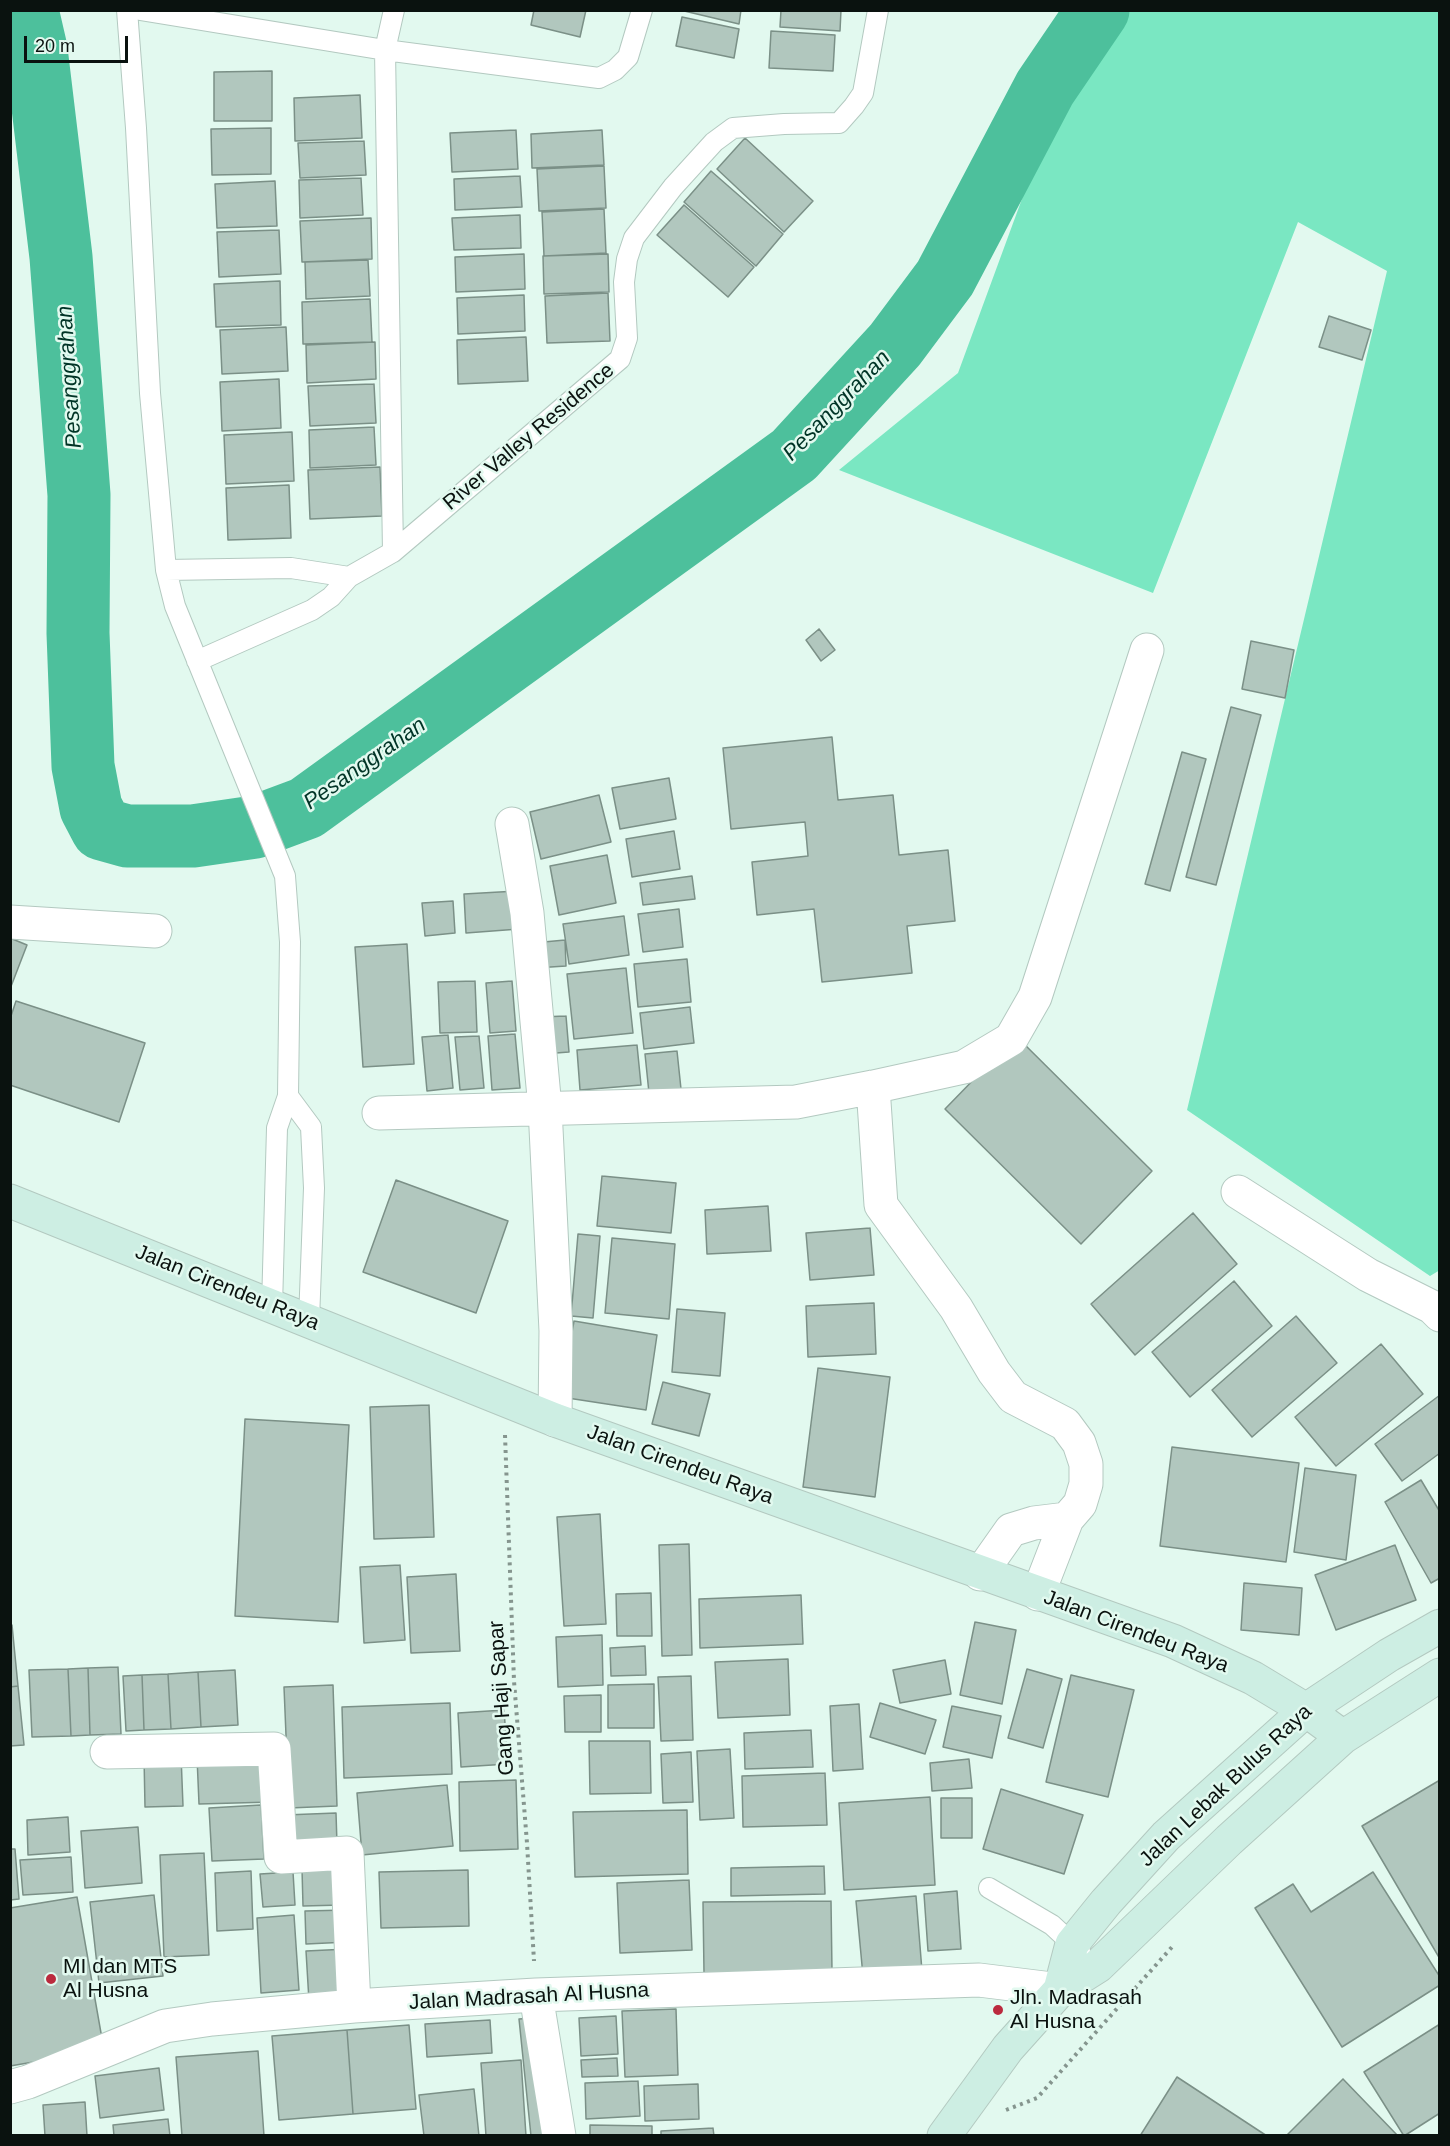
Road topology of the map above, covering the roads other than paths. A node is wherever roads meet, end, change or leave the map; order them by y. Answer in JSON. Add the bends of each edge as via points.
{"nodes":[{"id":1,"x":128,"y":10,"type":"edge"},
{"id":2,"x":140,"y":10,"type":"edge"},
{"id":3,"x":394,"y":10,"type":"edge"},
{"id":4,"x":642,"y":10,"type":"edge"},
{"id":5,"x":878,"y":10,"type":"edge"},
{"id":6,"x":385,"y":50,"type":"junction"},
{"id":7,"x":393,"y":552,"type":"junction"},
{"id":8,"x":166,"y":570,"type":"junction"},
{"id":9,"x":349,"y":577,"type":"junction"},
{"id":10,"x":1147,"y":650,"type":"dead end"},
{"id":11,"x":197,"y":661,"type":"junction"},
{"id":12,"x":512,"y":824,"type":"dead end"},
{"id":13,"x":10,"y":922,"type":"edge"},
{"id":14,"x":155,"y":931,"type":"dead end"},
{"id":15,"x":873,"y":1088,"type":"junction"},
{"id":16,"x":288,"y":1096,"type":"junction"},
{"id":17,"x":545,"y":1108,"type":"junction"},
{"id":18,"x":379,"y":1113,"type":"dead end"},
{"id":19,"x":1238,"y":1192,"type":"dead end"},
{"id":20,"x":10,"y":1201,"type":"edge"},
{"id":21,"x":272,"y":1305,"type":"junction"},
{"id":22,"x":1437,"y":1308,"type":"edge"},
{"id":23,"x":309,"y":1320,"type":"junction"},
{"id":24,"x":555,"y":1420,"type":"junction"},
{"id":25,"x":1067,"y":1520,"type":"junction"},
{"id":26,"x":980,"y":1574,"type":"junction"},
{"id":27,"x":1038,"y":1594,"type":"junction"},
{"id":28,"x":1440,"y":1626,"type":"edge"},
{"id":29,"x":1440,"y":1675,"type":"edge"},
{"id":30,"x":1306,"y":1710,"type":"junction"},
{"id":31,"x":1343,"y":1737,"type":"junction"},
{"id":32,"x":106,"y":1752,"type":"dead end"},
{"id":33,"x":989,"y":1888,"type":"dead end"},
{"id":34,"x":1072,"y":1944,"type":"junction"},
{"id":35,"x":1098,"y":1966,"type":"junction"},
{"id":36,"x":1060,"y":1990,"type":"junction"},
{"id":37,"x":536,"y":1995,"type":"junction"},
{"id":38,"x":354,"y":2006,"type":"junction"},
{"id":39,"x":10,"y":2087,"type":"edge"},
{"id":40,"x":952,"y":2123,"type":"edge"},
{"id":41,"x":559,"y":2136,"type":"edge"}],
"edges":[{"from":1,"to":8,"type":"lane","via":[[150,393]]},
{"from":2,"to":6,"type":"lane"},
{"from":3,"to":6,"type":"lane"},
{"from":4,"to":6,"type":"lane","via":[[628,57],[599,78]]},
{"from":5,"to":7,"type":"lane","name":"River Valley Residence","via":[[862,93],[839,123],[733,128],[714,142],[634,238],[624,282],[627,338],[620,359]]},
{"from":6,"to":7,"type":"lane"},
{"from":7,"to":9,"type":"lane","name":"River Valley Residence"},
{"from":8,"to":9,"type":"lane","via":[[291,568]]},
{"from":8,"to":11,"type":"lane","via":[[175,606]]},
{"from":9,"to":11,"type":"lane","name":"River Valley Residence","via":[[312,610]]},
{"from":10,"to":15,"type":"street","via":[[1035,997],[1011,1039],[964,1067]]},
{"from":11,"to":16,"type":"lane","via":[[285,876],[290,942]]},
{"from":12,"to":17,"type":"street","via":[[527,913]]},
{"from":13,"to":14,"type":"street"},
{"from":15,"to":17,"type":"street","via":[[796,1102]]},
{"from":15,"to":25,"type":"street","via":[[881,1204],[956,1308],[1013,1397],[1065,1424],[1079,1443],[1086,1464],[1086,1484],[1080,1504]]},
{"from":16,"to":21,"type":"lane","via":[[277,1128]]},
{"from":16,"to":23,"type":"lane","via":[[311,1127],[314,1188]]},
{"from":17,"to":18,"type":"street"},
{"from":17,"to":24,"type":"street","via":[[556,1331]]},
{"from":19,"to":22,"type":"street","via":[[1368,1275]]},
{"from":20,"to":21,"type":"main road","name":"Jalan Cirendeu Raya"},
{"from":21,"to":23,"type":"main road","name":"Jalan Cirendeu Raya"},
{"from":23,"to":24,"type":"main road","name":"Jalan Cirendeu Raya"},
{"from":24,"to":26,"type":"main road","name":"Jalan Cirendeu Raya"},
{"from":25,"to":26,"type":"street","via":[[1011,1530]]},
{"from":25,"to":27,"type":"street"},
{"from":26,"to":27,"type":"main road","name":"Jalan Cirendeu Raya"},
{"from":27,"to":30,"type":"main road","name":"Jalan Cirendeu Raya","via":[[1173,1641],[1253,1678]]},
{"from":28,"to":30,"type":"main road","name":"Jalan Lebak Bulus Raya"},
{"from":29,"to":31,"type":"main road","name":"Jalan Lebak Bulus Raya"},
{"from":30,"to":31,"type":"main road","name":"Jalan Cirendeu Raya"},
{"from":30,"to":34,"type":"main road","name":"Jalan Lebak Bulus Raya","via":[[1166,1836]]},
{"from":31,"to":35,"type":"main road","name":"Jalan Lebak Bulus Raya"},
{"from":32,"to":38,"type":"street","via":[[274,1749],[281,1857],[347,1853]]},
{"from":33,"to":34,"type":"lane","via":[[1052,1925]]},
{"from":34,"to":35,"type":"lane"},
{"from":34,"to":36,"type":"main road","name":"Jalan Lebak Bulus Raya"},
{"from":35,"to":36,"type":"main road","name":"Jalan Lebak Bulus Raya"},
{"from":36,"to":37,"type":"street","name":"Jalan Madrasah Al Husna","via":[[979,1980]]},
{"from":36,"to":40,"type":"main road","name":"Jalan Lebak Bulus Raya","via":[[1008,2048]]},
{"from":37,"to":38,"type":"street","name":"Jalan Madrasah Al Husna"},
{"from":37,"to":41,"type":"street"},
{"from":38,"to":39,"type":"street","name":"Jalan Madrasah Al Husna","via":[[165,2026]]}]}
